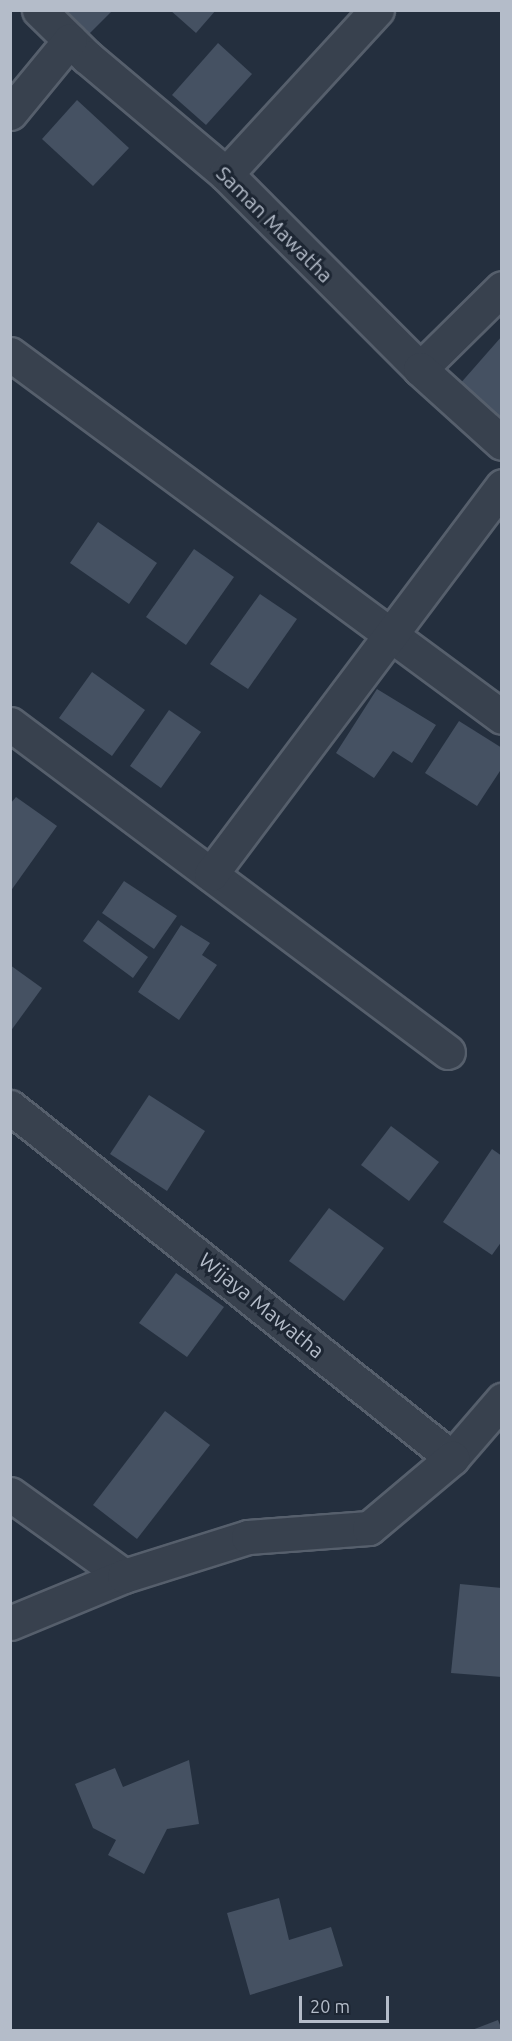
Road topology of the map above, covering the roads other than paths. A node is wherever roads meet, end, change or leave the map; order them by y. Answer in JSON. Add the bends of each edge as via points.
{"nodes":[{"id":1,"x":39,"y":10,"type":"edge"},
{"id":2,"x":377,"y":10,"type":"edge"},
{"id":3,"x":70,"y":40,"type":"junction"},
{"id":4,"x":10,"y":113,"type":"edge"},
{"id":5,"x":226,"y":174,"type":"junction"},
{"id":6,"x":501,"y":288,"type":"edge"},
{"id":7,"x":10,"y":354,"type":"edge"},
{"id":8,"x":420,"y":369,"type":"junction"},
{"id":9,"x":501,"y":443,"type":"edge"},
{"id":10,"x":501,"y":486,"type":"edge"},
{"id":11,"x":390,"y":634,"type":"junction"},
{"id":12,"x":501,"y":717,"type":"edge"},
{"id":13,"x":10,"y":724,"type":"edge"},
{"id":14,"x":211,"y":874,"type":"junction"},
{"id":15,"x":448,"y":1052,"type":"dead end"},
{"id":16,"x":10,"y":1107,"type":"edge"},
{"id":17,"x":501,"y":1400,"type":"edge"},
{"id":18,"x":452,"y":1458,"type":"junction"},
{"id":19,"x":10,"y":1494,"type":"edge"},
{"id":20,"x":124,"y":1576,"type":"junction"},
{"id":21,"x":10,"y":1623,"type":"edge"}],
"edges":[{"from":1,"to":3,"type":"street","name":"Saman Mawatha"},
{"from":2,"to":5,"type":"street"},
{"from":3,"to":4,"type":"street"},
{"from":3,"to":5,"type":"street","name":"Saman Mawatha"},
{"from":5,"to":8,"type":"street","name":"Saman Mawatha"},
{"from":6,"to":8,"type":"street"},
{"from":7,"to":11,"type":"street"},
{"from":8,"to":9,"type":"street","name":"Saman Mawatha"},
{"from":10,"to":11,"type":"street"},
{"from":11,"to":12,"type":"street"},
{"from":11,"to":14,"type":"street"},
{"from":13,"to":14,"type":"street"},
{"from":14,"to":15,"type":"street"},
{"from":16,"to":18,"type":"street","name":"Wijaya Mawatha"},
{"from":17,"to":18,"type":"street"},
{"from":18,"to":20,"type":"street","via":[[369,1528],[248,1537]]},
{"from":19,"to":20,"type":"street"},
{"from":20,"to":21,"type":"street"}]}
